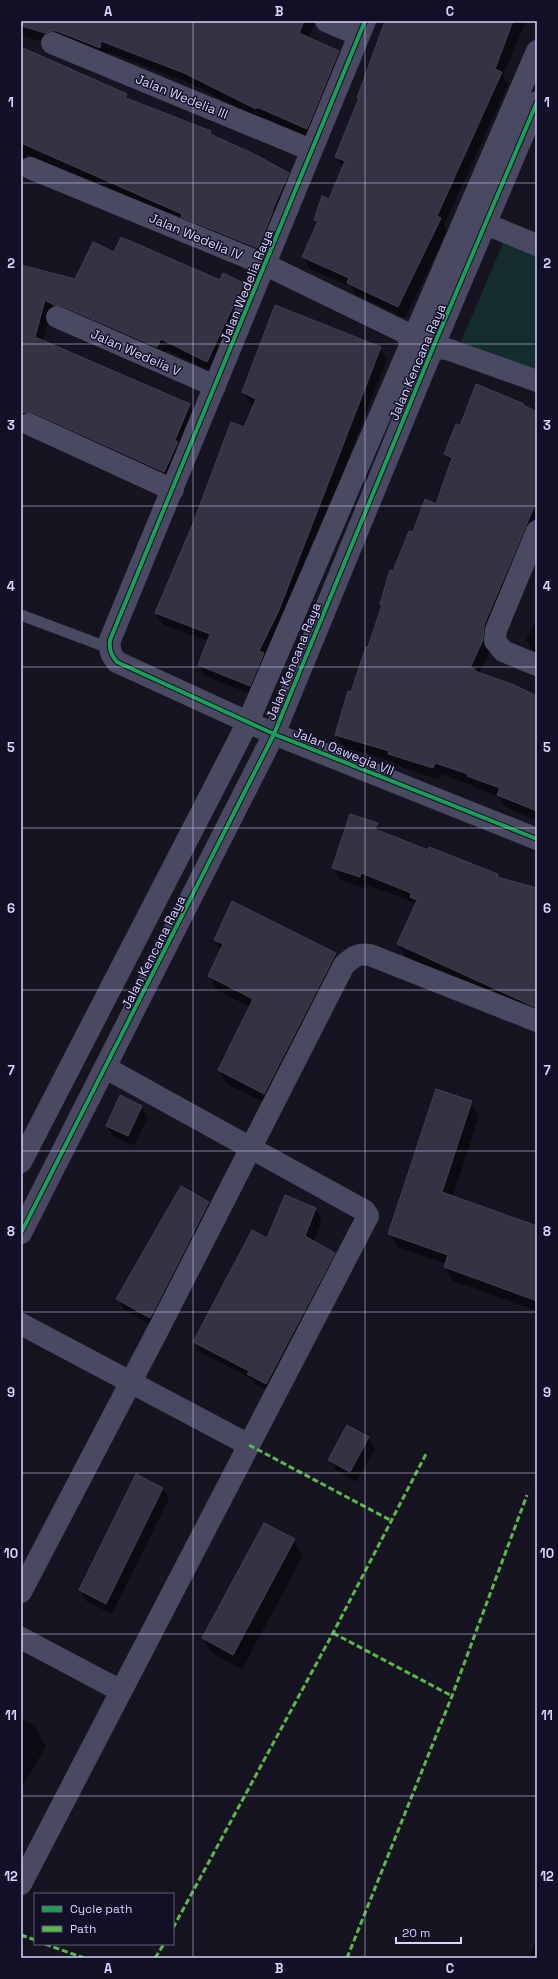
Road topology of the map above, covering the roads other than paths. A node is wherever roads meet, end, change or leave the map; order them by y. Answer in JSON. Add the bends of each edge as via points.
{"nodes":[{"id":1,"x":326,"y":21,"type":"edge"},
{"id":2,"x":362,"y":28,"type":"edge"},
{"id":3,"x":52,"y":43,"type":"dead end"},
{"id":4,"x":537,"y":51,"type":"edge"},
{"id":5,"x":537,"y":102,"type":"edge"},
{"id":6,"x":311,"y":150,"type":"junction"},
{"id":7,"x":30,"y":168,"type":"dead end"},
{"id":8,"x":486,"y":224,"type":"junction"},
{"id":9,"x":537,"y":245,"type":"edge"},
{"id":10,"x":266,"y":265,"type":"junction"},
{"id":11,"x":57,"y":317,"type":"dead end"},
{"id":12,"x":424,"y":340,"type":"junction"},
{"id":13,"x":537,"y":381,"type":"edge"},
{"id":14,"x":215,"y":386,"type":"junction"},
{"id":15,"x":30,"y":424,"type":"dead end"},
{"id":16,"x":173,"y":490,"type":"junction"},
{"id":17,"x":537,"y":531,"type":"edge"},
{"id":18,"x":21,"y":615,"type":"edge"},
{"id":19,"x":109,"y":648,"type":"junction"},
{"id":20,"x":537,"y":665,"type":"edge"},
{"id":21,"x":248,"y":722,"type":"junction"},
{"id":22,"x":274,"y":734,"type":"junction"},
{"id":23,"x":537,"y":839,"type":"edge"},
{"id":24,"x":537,"y":1022,"type":"edge"},
{"id":25,"x":106,"y":1068,"type":"junction"},
{"id":26,"x":252,"y":1148,"type":"junction"},
{"id":27,"x":21,"y":1162,"type":"edge"},
{"id":28,"x":21,"y":1233,"type":"edge"},
{"id":29,"x":21,"y":1324,"type":"edge"},
{"id":30,"x":131,"y":1382,"type":"junction"},
{"id":31,"x":249,"y":1445,"type":"junction"},
{"id":32,"x":21,"y":1592,"type":"edge"},
{"id":33,"x":21,"y":1638,"type":"edge"},
{"id":34,"x":121,"y":1691,"type":"junction"},
{"id":35,"x":21,"y":1884,"type":"edge"}],
"edges":[{"from":1,"to":2,"type":"street"},
{"from":2,"to":6,"type":"street","name":"Jalan Wedelia Raya"},
{"from":3,"to":6,"type":"street","name":"Jalan Wedelia III"},
{"from":4,"to":12,"type":"street","name":"Jalan Kencana Raya"},
{"from":5,"to":8,"type":"street","name":"Jalan Kencana Raya"},
{"from":6,"to":10,"type":"street","name":"Jalan Wedelia Raya"},
{"from":7,"to":10,"type":"street","name":"Jalan Wedelia IV"},
{"from":8,"to":9,"type":"street"},
{"from":8,"to":12,"type":"street","name":"Jalan Kencana Raya"},
{"from":10,"to":12,"type":"street","name":"Jalan Wedelia IV"},
{"from":10,"to":14,"type":"street","name":"Jalan Wedelia Raya"},
{"from":11,"to":14,"type":"street","name":"Jalan Wedelia V"},
{"from":12,"to":13,"type":"street","name":"Jalan Wedelia IV"},
{"from":12,"to":21,"type":"street","name":"Jalan Kencana Raya"},
{"from":12,"to":22,"type":"street","name":"Jalan Kencana Raya"},
{"from":14,"to":16,"type":"street","name":"Jalan Wedelia Raya"},
{"from":15,"to":16,"type":"street"},
{"from":16,"to":19,"type":"street","name":"Jalan Wedelia Raya","via":[[110,640]]},
{"from":17,"to":20,"type":"street","via":[[496,630],[495,641],[503,651]]},
{"from":18,"to":19,"type":"lane"},
{"from":19,"to":21,"type":"street","name":"Jalan Oswegia VII","via":[[117,662]]},
{"from":21,"to":22,"type":"street","name":"Jalan Oswegia VII"},
{"from":21,"to":27,"type":"street","name":"Jalan Kencana Raya"},
{"from":22,"to":23,"type":"street","name":"Jalan Oswegia VII"},
{"from":22,"to":25,"type":"street","name":"Jalan Kencana Raya"},
{"from":24,"to":26,"type":"street","via":[[370,955],[361,954],[344,965]]},
{"from":25,"to":26,"type":"street"},
{"from":25,"to":28,"type":"street","name":"Jalan Kencana Raya"},
{"from":26,"to":30,"type":"street"},
{"from":26,"to":31,"type":"street","via":[[365,1211],[368,1216]]},
{"from":29,"to":30,"type":"street"},
{"from":30,"to":31,"type":"street"},
{"from":30,"to":32,"type":"street"},
{"from":31,"to":34,"type":"street"},
{"from":33,"to":34,"type":"street"},
{"from":34,"to":35,"type":"street"}]}
